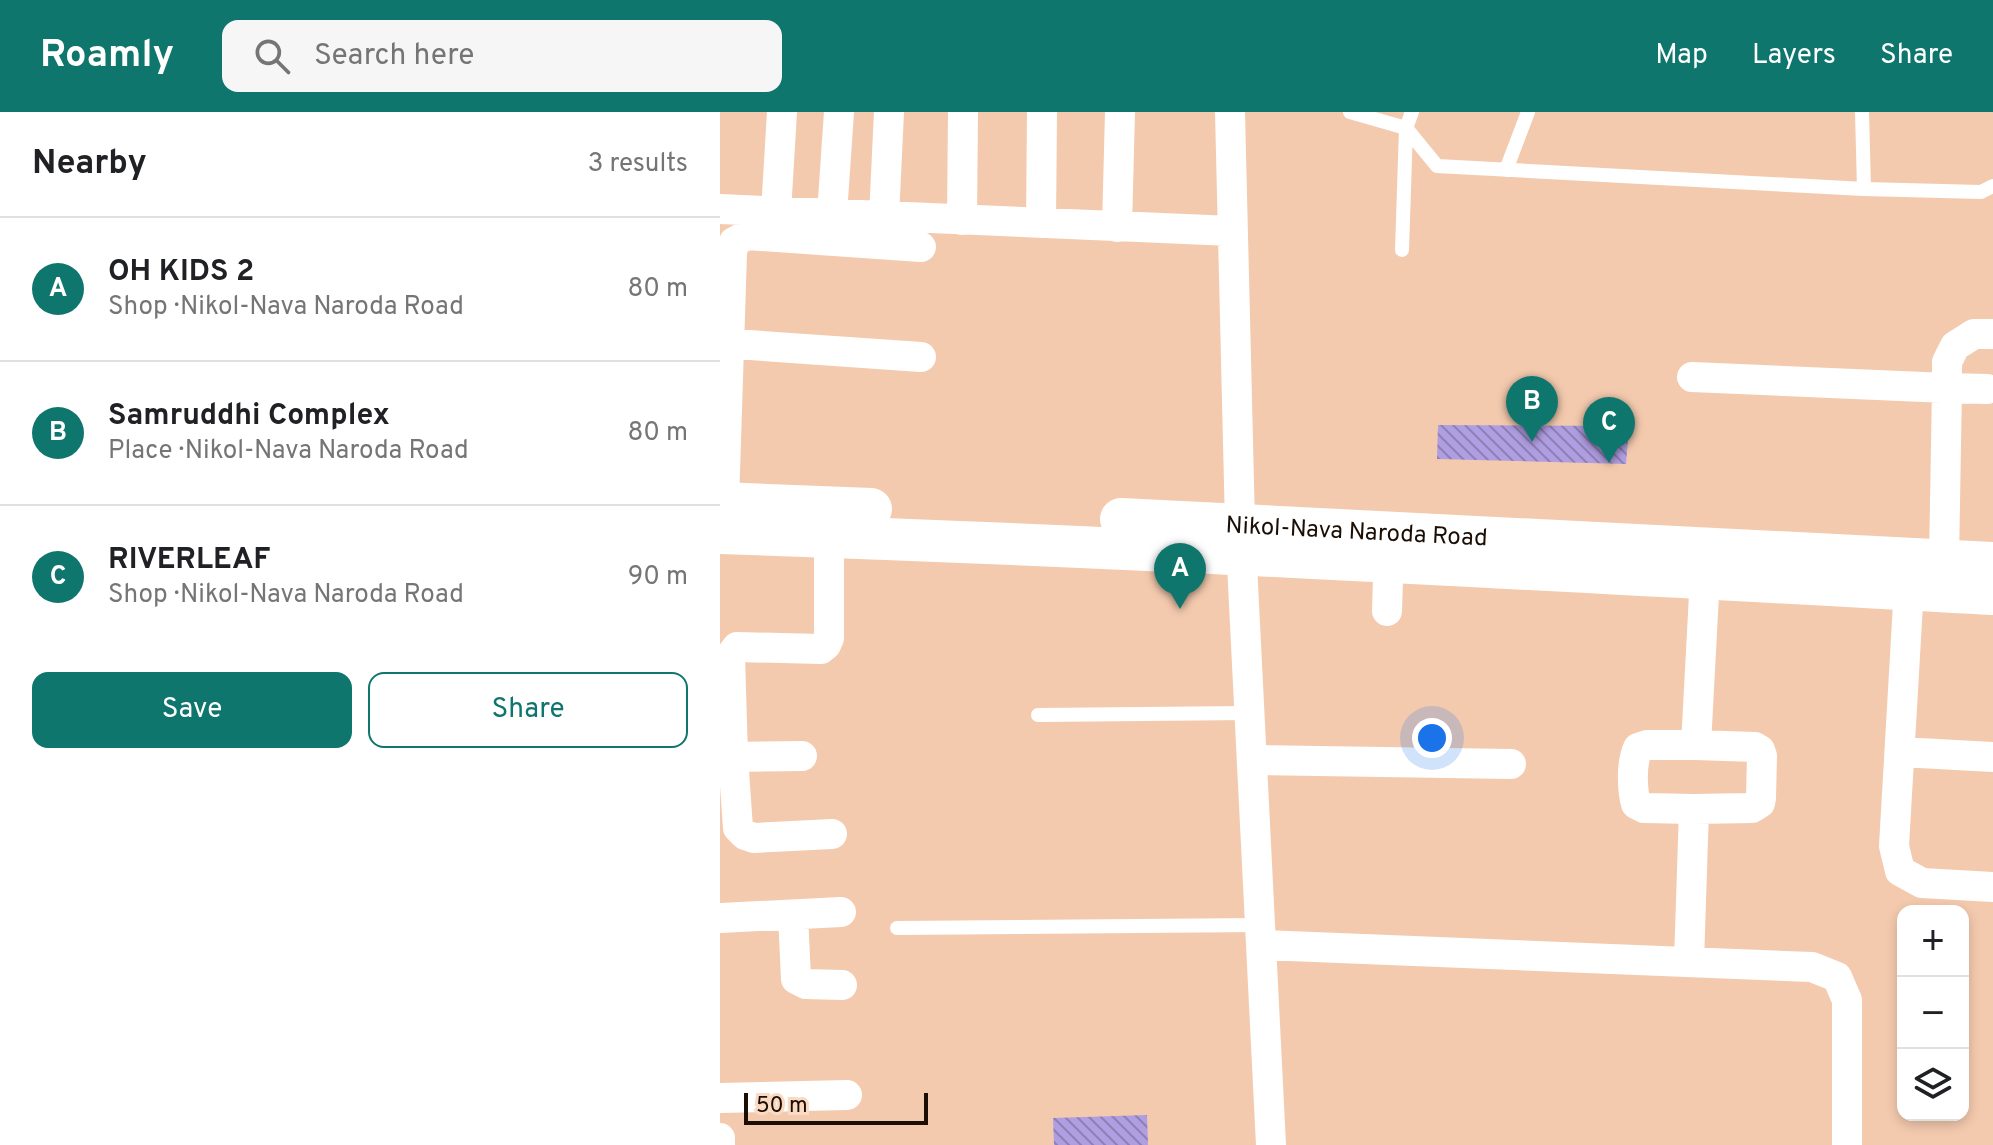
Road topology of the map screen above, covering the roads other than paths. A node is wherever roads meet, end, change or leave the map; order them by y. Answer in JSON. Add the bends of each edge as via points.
{"nodes":[{"id":1,"x":782,"y":112,"type":"edge"},
{"id":2,"x":839,"y":112,"type":"edge"},
{"id":3,"x":889,"y":112,"type":"edge"},
{"id":4,"x":963,"y":112,"type":"edge"},
{"id":5,"x":1042,"y":112,"type":"edge"},
{"id":6,"x":1120,"y":112,"type":"edge"},
{"id":7,"x":1230,"y":112,"type":"edge"},
{"id":8,"x":1350,"y":112,"type":"edge"},
{"id":9,"x":1412,"y":112,"type":"edge"},
{"id":10,"x":1528,"y":112,"type":"edge"},
{"id":11,"x":1862,"y":112,"type":"edge"},
{"id":12,"x":1406,"y":128,"type":"junction"},
{"id":13,"x":1506,"y":170,"type":"junction"},
{"id":14,"x":1993,"y":186,"type":"edge"},
{"id":15,"x":1864,"y":189,"type":"junction"},
{"id":16,"x":720,"y":209,"type":"edge"},
{"id":17,"x":776,"y":212,"type":"junction"},
{"id":18,"x":832,"y":214,"type":"junction"},
{"id":19,"x":884,"y":217,"type":"junction"},
{"id":20,"x":962,"y":220,"type":"junction"},
{"id":21,"x":1041,"y":223,"type":"junction"},
{"id":22,"x":1117,"y":227,"type":"junction"},
{"id":23,"x":1232,"y":231,"type":"junction"},
{"id":24,"x":921,"y":247,"type":"dead end"},
{"id":25,"x":1402,"y":250,"type":"dead end"},
{"id":26,"x":726,"y":252,"type":"edge"},
{"id":27,"x":1993,"y":334,"type":"edge"},
{"id":28,"x":725,"y":343,"type":"edge"},
{"id":29,"x":921,"y":357,"type":"dead end"},
{"id":30,"x":1692,"y":377,"type":"dead end"},
{"id":31,"x":1947,"y":388,"type":"junction"},
{"id":32,"x":1987,"y":389,"type":"dead end"},
{"id":33,"x":721,"y":513,"type":"edge"},
{"id":34,"x":829,"y":537,"type":"junction"},
{"id":35,"x":1241,"y":539,"type":"junction"},
{"id":36,"x":1389,"y":546,"type":"junction"},
{"id":37,"x":1706,"y":563,"type":"junction"},
{"id":38,"x":1993,"y":563,"type":"edge"},
{"id":39,"x":1921,"y":569,"type":"junction"},
{"id":40,"x":1993,"y":594,"type":"edge"},
{"id":41,"x":1387,"y":611,"type":"dead end"},
{"id":42,"x":1249,"y":713,"type":"junction"},
{"id":43,"x":1038,"y":715,"type":"dead end"},
{"id":44,"x":1696,"y":745,"type":"junction"},
{"id":45,"x":1901,"y":752,"type":"junction"},
{"id":46,"x":802,"y":756,"type":"dead end"},
{"id":47,"x":733,"y":757,"type":"junction"},
{"id":48,"x":1993,"y":757,"type":"edge"},
{"id":49,"x":1252,"y":760,"type":"junction"},
{"id":50,"x":1511,"y":764,"type":"dead end"},
{"id":51,"x":1694,"y":809,"type":"junction"},
{"id":52,"x":832,"y":834,"type":"dead end"},
{"id":53,"x":1993,"y":887,"type":"edge"},
{"id":54,"x":841,"y":912,"type":"dead end"},
{"id":55,"x":793,"y":915,"type":"junction"},
{"id":56,"x":720,"y":918,"type":"edge"},
{"id":57,"x":897,"y":928,"type":"dead end"},
{"id":58,"x":1261,"y":935,"type":"junction"},
{"id":59,"x":1689,"y":962,"type":"junction"},
{"id":60,"x":842,"y":985,"type":"dead end"},
{"id":61,"x":847,"y":1095,"type":"dead end"},
{"id":62,"x":720,"y":1098,"type":"edge"},
{"id":63,"x":720,"y":1138,"type":"edge"},
{"id":64,"x":720,"y":1145,"type":"edge"},
{"id":65,"x":1271,"y":1145,"type":"edge"},
{"id":66,"x":1847,"y":1145,"type":"edge"}],
"edges":[{"from":1,"to":17,"type":"street"},
{"from":2,"to":18,"type":"street"},
{"from":3,"to":19,"type":"street"},
{"from":4,"to":20,"type":"street"},
{"from":5,"to":21,"type":"street"},
{"from":6,"to":22,"type":"street"},
{"from":7,"to":23,"type":"street"},
{"from":8,"to":12,"type":"lane"},
{"from":9,"to":12,"type":"lane"},
{"from":10,"to":13,"type":"lane"},
{"from":11,"to":15,"type":"lane"},
{"from":12,"to":13,"type":"lane","via":[[1437,166]]},
{"from":12,"to":25,"type":"lane"},
{"from":13,"to":15,"type":"lane"},
{"from":14,"to":15,"type":"lane","via":[[1981,192]]},
{"from":16,"to":17,"type":"street"},
{"from":17,"to":18,"type":"street"},
{"from":18,"to":19,"type":"street"},
{"from":19,"to":20,"type":"street"},
{"from":20,"to":21,"type":"street"},
{"from":21,"to":22,"type":"street"},
{"from":22,"to":23,"type":"street"},
{"from":23,"to":35,"type":"street"},
{"from":24,"to":26,"type":"street","via":[[747,235]]},
{"from":26,"to":28,"type":"street"},
{"from":27,"to":31,"type":"street","via":[[1974,334],[1955,346],[1947,362]]},
{"from":28,"to":29,"type":"street"},
{"from":28,"to":33,"type":"street"},
{"from":30,"to":31,"type":"street"},
{"from":31,"to":32,"type":"street"},
{"from":31,"to":39,"type":"street"},
{"from":33,"to":34,"type":"street"},
{"from":33,"to":35,"type":"street","name":"Nikol-Nava Naroda Road"},
{"from":34,"to":35,"type":"street"},
{"from":34,"to":47,"type":"street","via":[[826,645],[737,647],[730,656]]},
{"from":35,"to":36,"type":"street","name":"Nikol-Nava Naroda Road"},
{"from":35,"to":42,"type":"street"},
{"from":36,"to":37,"type":"street","name":"Nikol-Nava Naroda Road"},
{"from":36,"to":41,"type":"street"},
{"from":37,"to":39,"type":"street","name":"Nikol-Nava Naroda Road"},
{"from":37,"to":44,"type":"street"},
{"from":38,"to":39,"type":"street","name":"Nikol-Nava Naroda Road"},
{"from":39,"to":40,"type":"street"},
{"from":39,"to":45,"type":"street"},
{"from":42,"to":43,"type":"lane"},
{"from":42,"to":49,"type":"street"},
{"from":44,"to":51,"type":"street","via":[[1647,745],[1635,755],[1636,804]]},
{"from":44,"to":51,"type":"street","via":[[1755,747],[1762,756],[1762,770],[1760,803],[1752,808]]},
{"from":45,"to":48,"type":"street"},
{"from":45,"to":53,"type":"street","via":[[1894,846],[1900,871],[1922,883]]},
{"from":46,"to":47,"type":"street"},
{"from":47,"to":52,"type":"street","via":[[738,828],[745,835]]},
{"from":49,"to":50,"type":"street"},
{"from":49,"to":58,"type":"street"},
{"from":51,"to":59,"type":"street"},
{"from":54,"to":55,"type":"street"},
{"from":55,"to":56,"type":"street"},
{"from":55,"to":60,"type":"street","via":[[796,979]]},
{"from":57,"to":58,"type":"lane"},
{"from":58,"to":59,"type":"street"},
{"from":58,"to":65,"type":"street"},
{"from":59,"to":66,"type":"street","via":[[1812,967],[1837,977],[1847,1000]]},
{"from":61,"to":62,"type":"street"},
{"from":63,"to":64,"type":"street"}]}
